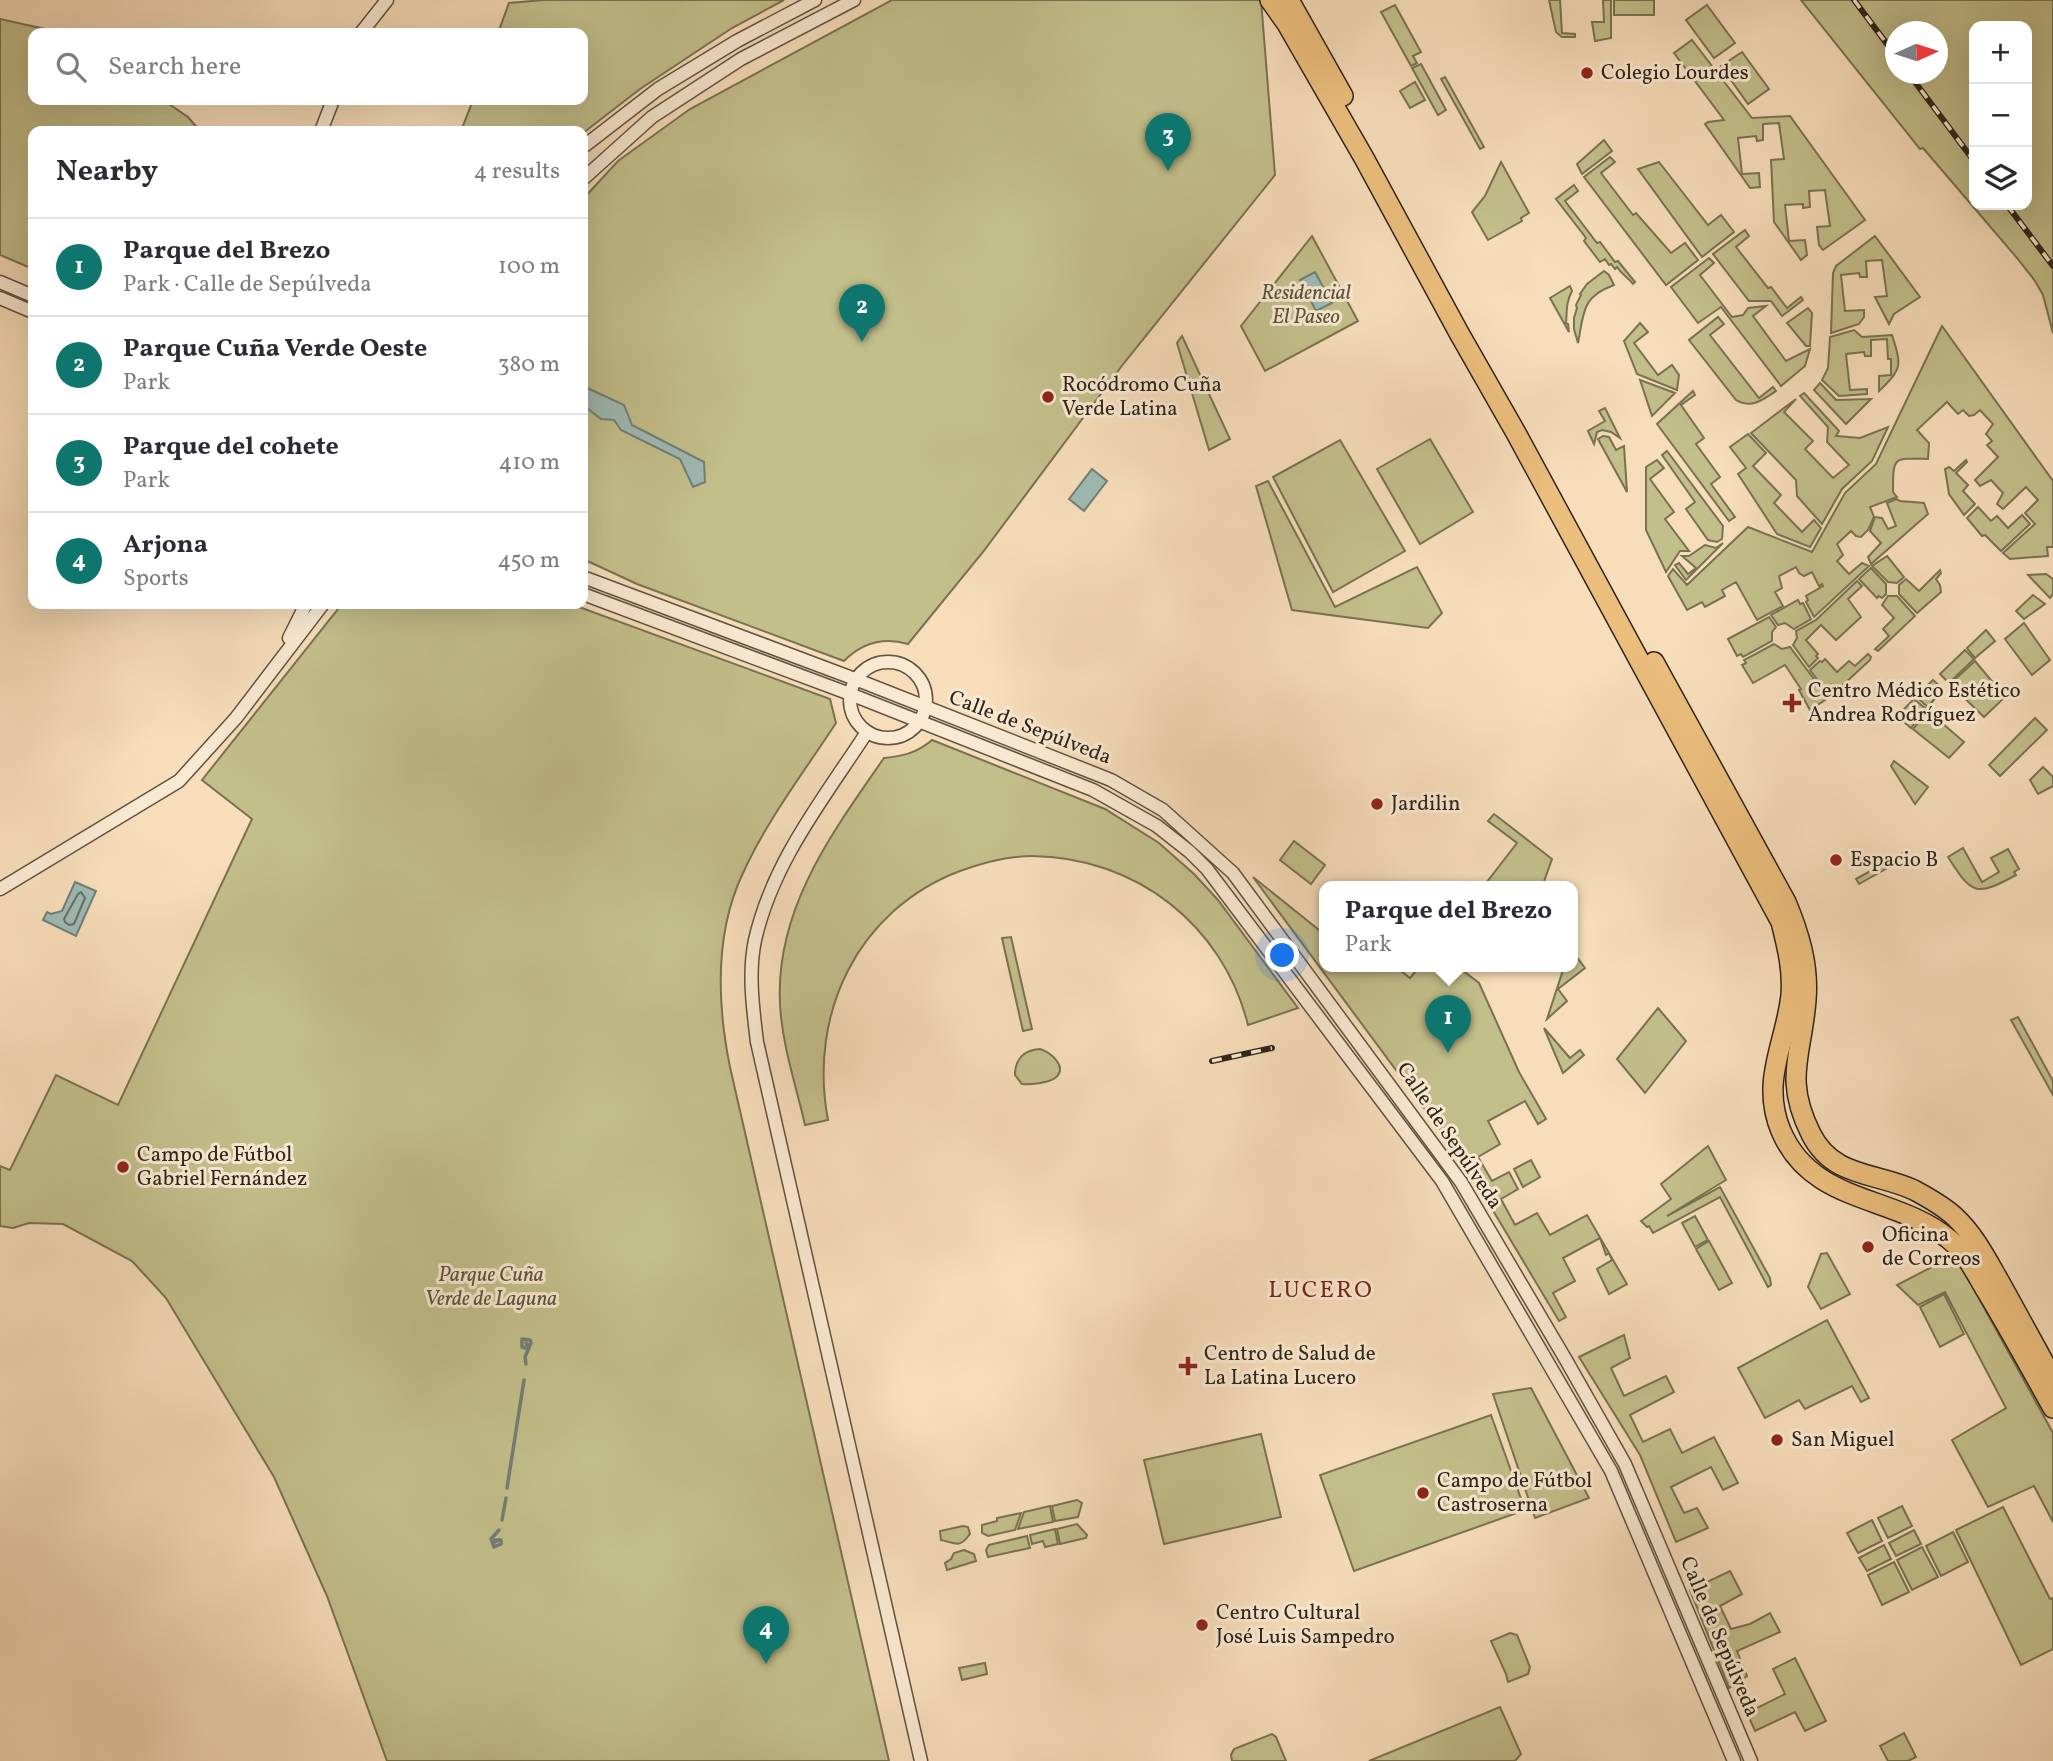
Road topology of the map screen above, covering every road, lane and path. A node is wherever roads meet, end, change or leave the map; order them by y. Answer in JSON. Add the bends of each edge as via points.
{"nodes":[{"id":1,"x":387,"y":0,"type":"edge"},
{"id":2,"x":815,"y":0,"type":"edge"},
{"id":3,"x":854,"y":0,"type":"edge"},
{"id":4,"x":1270,"y":0,"type":"edge"},
{"id":5,"x":1289,"y":0,"type":"edge"},
{"id":6,"x":365,"y":28,"type":"edge"},
{"id":7,"x":331,"y":105,"type":"edge"},
{"id":8,"x":323,"y":126,"type":"edge"},
{"id":9,"x":588,"y":143,"type":"edge"},
{"id":10,"x":588,"y":175,"type":"edge"},
{"id":11,"x":0,"y":282,"type":"edge"},
{"id":12,"x":28,"y":294,"type":"edge"},
{"id":13,"x":0,"y":298,"type":"edge"},
{"id":14,"x":28,"y":310,"type":"edge"},
{"id":15,"x":588,"y":579,"type":"edge"},
{"id":16,"x":588,"y":596,"type":"edge"},
{"id":17,"x":303,"y":609,"type":"edge"},
{"id":18,"x":319,"y":609,"type":"edge"},
{"id":19,"x":274,"y":666,"type":"junction"},
{"id":20,"x":855,"y":679,"type":"junction"},
{"id":21,"x":850,"y":694,"type":"junction"},
{"id":22,"x":925,"y":708,"type":"junction"},
{"id":23,"x":919,"y":721,"type":"junction"},
{"id":24,"x":867,"y":732,"type":"junction"},
{"id":25,"x":0,"y":889,"type":"edge"},
{"id":26,"x":2053,"y":1379,"type":"edge"},
{"id":27,"x":2053,"y":1408,"type":"edge"},
{"id":28,"x":922,"y":1761,"type":"edge"},
{"id":29,"x":1734,"y":1761,"type":"edge"},
{"id":30,"x":1751,"y":1761,"type":"edge"}],
"edges":[{"from":1,"to":6,"type":"street"},
{"from":2,"to":9,"type":"street","via":[[658,89]]},
{"from":3,"to":10,"type":"street","via":[[741,59],[652,117]]},
{"from":4,"to":27,"type":"highway","via":[[1364,158],[1523,445],[1780,922],[1792,979],[1773,1085],[1781,1130],[1791,1150],[1831,1186],[1923,1220],[1963,1252]]},
{"from":5,"to":26,"type":"highway","via":[[1786,902],[1797,926],[1805,965],[1806,1000],[1795,1084],[1811,1135],[1823,1154],[1839,1166],[1914,1190],[1966,1228]]},
{"from":7,"to":8,"type":"street"},
{"from":11,"to":12,"type":"street"},
{"from":13,"to":14,"type":"street"},
{"from":15,"to":20,"type":"street","name":"Calle de Sepúlveda"},
{"from":16,"to":21,"type":"street","name":"Calle de Sepúlveda"},
{"from":17,"to":19,"type":"street"},
{"from":18,"to":19,"type":"street"},
{"from":19,"to":25,"type":"street","via":[[236,718],[179,781]]},
{"from":20,"to":21,"type":"street"},
{"from":20,"to":22,"type":"street","name":"Calle de Sepúlveda"},
{"from":20,"to":22,"type":"street","name":"Calle de Sepúlveda","via":[[873,664],[900,663],[920,680]]},
{"from":21,"to":23,"type":"street","name":"Calle de Sepúlveda"},
{"from":21,"to":24,"type":"street","via":[[851,710]]},
{"from":22,"to":23,"type":"street","name":"Calle de Sepúlveda"},
{"from":22,"to":30,"type":"street","name":"Calle de Sepúlveda","via":[[1111,780],[1163,810],[1233,873],[1461,1182],[1566,1360],[1625,1464]]},
{"from":23,"to":24,"type":"street","name":"Calle de Sepúlveda","via":[[895,737]]},
{"from":23,"to":29,"type":"street","name":"Calle de Sepúlveda","via":[[1093,790],[1157,826],[1223,887],[1442,1181],[1533,1335],[1611,1471]]},
{"from":24,"to":28,"type":"street","via":[[787,853],[755,941],[751,992],[757,1042]]}]}
